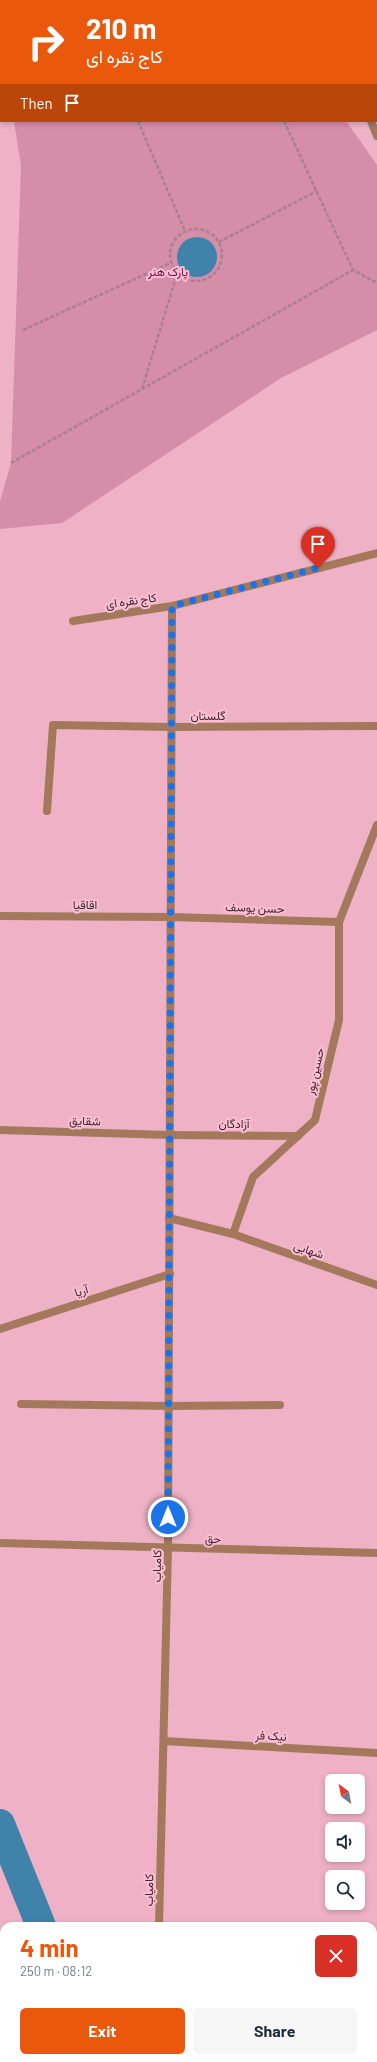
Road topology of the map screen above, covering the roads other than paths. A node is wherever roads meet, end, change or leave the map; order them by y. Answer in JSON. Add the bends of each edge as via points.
{"nodes":[{"id":1,"x":371,"y":122,"type":"edge"},
{"id":2,"x":377,"y":136,"type":"edge"},
{"id":3,"x":377,"y":553,"type":"edge"},
{"id":4,"x":172,"y":606,"type":"junction"},
{"id":5,"x":73,"y":621,"type":"dead end"},
{"id":6,"x":377,"y":726,"type":"edge"},
{"id":7,"x":172,"y":727,"type":"junction"},
{"id":8,"x":47,"y":811,"type":"dead end"},
{"id":9,"x":377,"y":825,"type":"edge"},
{"id":10,"x":0,"y":916,"type":"edge"},
{"id":11,"x":171,"y":916,"type":"junction"},
{"id":12,"x":339,"y":922,"type":"junction"},
{"id":13,"x":0,"y":1130,"type":"edge"},
{"id":14,"x":170,"y":1135,"type":"junction"},
{"id":15,"x":298,"y":1136,"type":"junction"},
{"id":16,"x":169,"y":1218,"type":"junction"},
{"id":17,"x":232,"y":1234,"type":"junction"},
{"id":18,"x":170,"y":1274,"type":"junction"},
{"id":19,"x":377,"y":1285,"type":"edge"},
{"id":20,"x":0,"y":1329,"type":"edge"},
{"id":21,"x":21,"y":1404,"type":"dead end"},
{"id":22,"x":280,"y":1405,"type":"dead end"},
{"id":23,"x":169,"y":1406,"type":"junction"},
{"id":24,"x":0,"y":1543,"type":"edge"},
{"id":25,"x":168,"y":1549,"type":"junction"},
{"id":26,"x":377,"y":1553,"type":"edge"},
{"id":27,"x":164,"y":1741,"type":"junction"},
{"id":28,"x":377,"y":1753,"type":"edge"},
{"id":29,"x":160,"y":1922,"type":"edge"}],
"edges":[{"from":1,"to":2,"type":"street"},
{"from":3,"to":4,"type":"street","name":"کاج نقره ای"},
{"from":4,"to":5,"type":"street","name":"کاج نقره ای"},
{"from":4,"to":7,"type":"street","name":"کامیاب"},
{"from":6,"to":7,"type":"street","name":"گلستان"},
{"from":7,"to":8,"type":"street","name":"گلستان","via":[[53,725]]},
{"from":7,"to":11,"type":"street","name":"کامیاب"},
{"from":9,"to":12,"type":"street","name":"حسین پور"},
{"from":10,"to":11,"type":"street","name":"اقاقیا"},
{"from":11,"to":12,"type":"street","name":"حسن یوسف"},
{"from":11,"to":14,"type":"street","name":"کامیاب"},
{"from":12,"to":15,"type":"street","name":"حسین پور","via":[[339,1020],[315,1120]]},
{"from":13,"to":14,"type":"street","name":"شقایق"},
{"from":14,"to":15,"type":"street","name":"آزادگان"},
{"from":14,"to":16,"type":"street","name":"کامیاب"},
{"from":15,"to":17,"type":"street","name":"حسین پور","via":[[253,1177]]},
{"from":16,"to":17,"type":"street"},
{"from":16,"to":18,"type":"street","name":"کامیاب"},
{"from":17,"to":19,"type":"street","name":"شهابی"},
{"from":18,"to":20,"type":"street","name":"آریا"},
{"from":18,"to":23,"type":"street","name":"کامیاب"},
{"from":21,"to":23,"type":"street"},
{"from":22,"to":23,"type":"street"},
{"from":23,"to":25,"type":"street","name":"کامیاب"},
{"from":24,"to":25,"type":"street","name":"حق"},
{"from":25,"to":26,"type":"street","name":"حق"},
{"from":25,"to":27,"type":"street","name":"کامیاب"},
{"from":27,"to":28,"type":"street","name":"نیک فر"},
{"from":27,"to":29,"type":"street","name":"کامیاب"}]}
